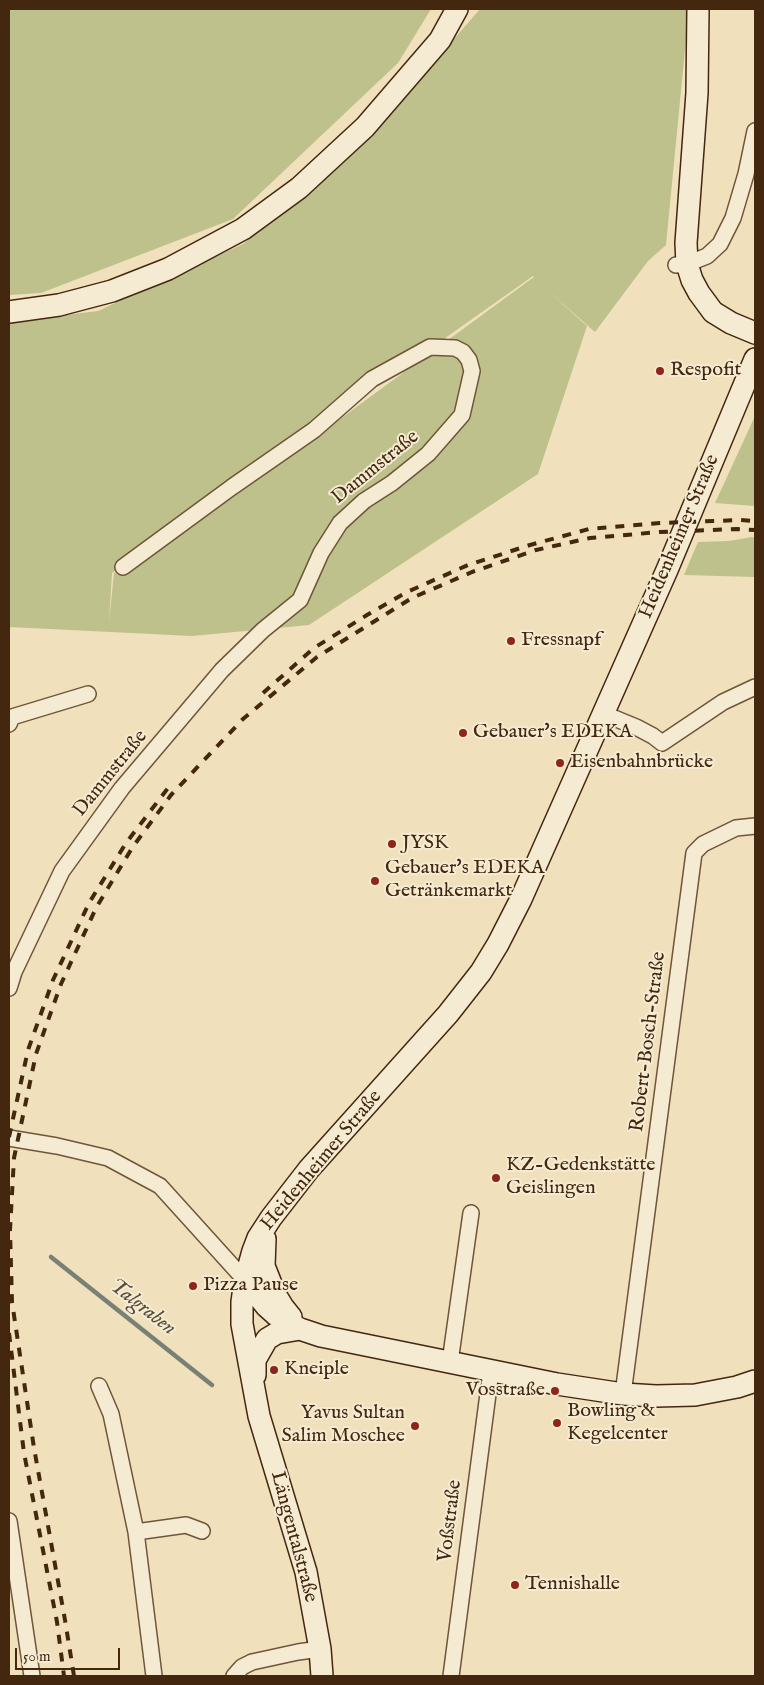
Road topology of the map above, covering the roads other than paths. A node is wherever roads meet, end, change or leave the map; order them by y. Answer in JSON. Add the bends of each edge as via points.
{"nodes":[{"id":1,"x":457,"y":9,"type":"edge"},
{"id":2,"x":698,"y":9,"type":"edge"},
{"id":3,"x":755,"y":131,"type":"edge"},
{"id":4,"x":681,"y":264,"type":"junction"},
{"id":5,"x":9,"y":312,"type":"edge"},
{"id":6,"x":755,"y":333,"type":"edge"},
{"id":7,"x":755,"y":359,"type":"edge"},
{"id":8,"x":123,"y":567,"type":"dead end"},
{"id":9,"x":755,"y":687,"type":"edge"},
{"id":10,"x":88,"y":694,"type":"dead end"},
{"id":11,"x":602,"y":713,"type":"junction"},
{"id":12,"x":9,"y":724,"type":"edge"},
{"id":13,"x":755,"y":826,"type":"edge"},
{"id":14,"x":9,"y":988,"type":"edge"},
{"id":15,"x":9,"y":1138,"type":"edge"},
{"id":16,"x":471,"y":1213,"type":"dead end"},
{"id":17,"x":268,"y":1226,"type":"junction"},
{"id":18,"x":245,"y":1280,"type":"junction"},
{"id":19,"x":300,"y":1329,"type":"junction"},
{"id":20,"x":450,"y":1362,"type":"junction"},
{"id":21,"x":491,"y":1371,"type":"junction"},
{"id":22,"x":755,"y":1381,"type":"edge"},
{"id":23,"x":99,"y":1386,"type":"dead end"},
{"id":24,"x":623,"y":1394,"type":"junction"},
{"id":25,"x":254,"y":1396,"type":"junction"},
{"id":26,"x":9,"y":1521,"type":"edge"},
{"id":27,"x":202,"y":1531,"type":"dead end"},
{"id":28,"x":136,"y":1532,"type":"junction"},
{"id":29,"x":320,"y":1649,"type":"junction"},
{"id":30,"x":32,"y":1676,"type":"edge"},
{"id":31,"x":154,"y":1676,"type":"edge"},
{"id":32,"x":234,"y":1676,"type":"edge"},
{"id":33,"x":322,"y":1676,"type":"edge"},
{"id":34,"x":451,"y":1676,"type":"edge"}],
"edges":[{"from":1,"to":5,"type":"main road","via":[[440,40],[365,127],[299,188],[244,229],[168,269],[112,291],[59,305]]},
{"from":2,"to":4,"type":"main road","via":[[697,93],[686,243]]},
{"from":3,"to":4,"type":"street","via":[[733,218],[720,244],[707,256]]},
{"from":4,"to":6,"type":"main road","via":[[713,312]]},
{"from":7,"to":11,"type":"main road","name":"Heidenheimer Straße","via":[[671,561]]},
{"from":8,"to":14,"type":"street","name":"Dammstraße","via":[[314,430],[372,379],[430,347],[455,348],[469,360],[472,371],[462,415],[450,430],[428,454],[364,501],[340,523],[321,553],[300,600],[222,670],[122,788],[62,871]]},
{"from":9,"to":11,"type":"street","via":[[723,702],[662,744],[636,727]]},
{"from":10,"to":12,"type":"street","via":[[12,718]]},
{"from":11,"to":17,"type":"main road","name":"Heidenheimer Straße","via":[[521,899],[481,972],[448,1014],[309,1169]]},
{"from":13,"to":24,"type":"street","name":"Robert-Bosch-Straße","via":[[736,828],[704,844],[694,853]]},
{"from":15,"to":18,"type":"street","via":[[108,1158],[160,1186]]},
{"from":16,"to":20,"type":"street"},
{"from":17,"to":18,"type":"main road","name":"Heidenheimer Straße","via":[[258,1238]]},
{"from":17,"to":19,"type":"main road","via":[[264,1266],[275,1294]]},
{"from":18,"to":19,"type":"main road","via":[[276,1315]]},
{"from":18,"to":25,"type":"main road","name":"Längentalstraße","via":[[242,1324]]},
{"from":19,"to":20,"type":"main road"},
{"from":19,"to":25,"type":"main road","via":[[277,1333],[267,1339],[255,1360]]},
{"from":20,"to":21,"type":"main road"},
{"from":21,"to":24,"type":"main road"},
{"from":21,"to":34,"type":"street","name":"Voßstraße"},
{"from":22,"to":24,"type":"main road","via":[[695,1395]]},
{"from":23,"to":28,"type":"street","via":[[111,1414]]},
{"from":25,"to":29,"type":"main road","name":"Längentalstraße","via":[[306,1572]]},
{"from":26,"to":30,"type":"street"},
{"from":27,"to":28,"type":"street","via":[[186,1525]]},
{"from":28,"to":31,"type":"street"},
{"from":29,"to":32,"type":"street","via":[[252,1662]]},
{"from":29,"to":33,"type":"main road","name":"Längentalstraße"}]}
